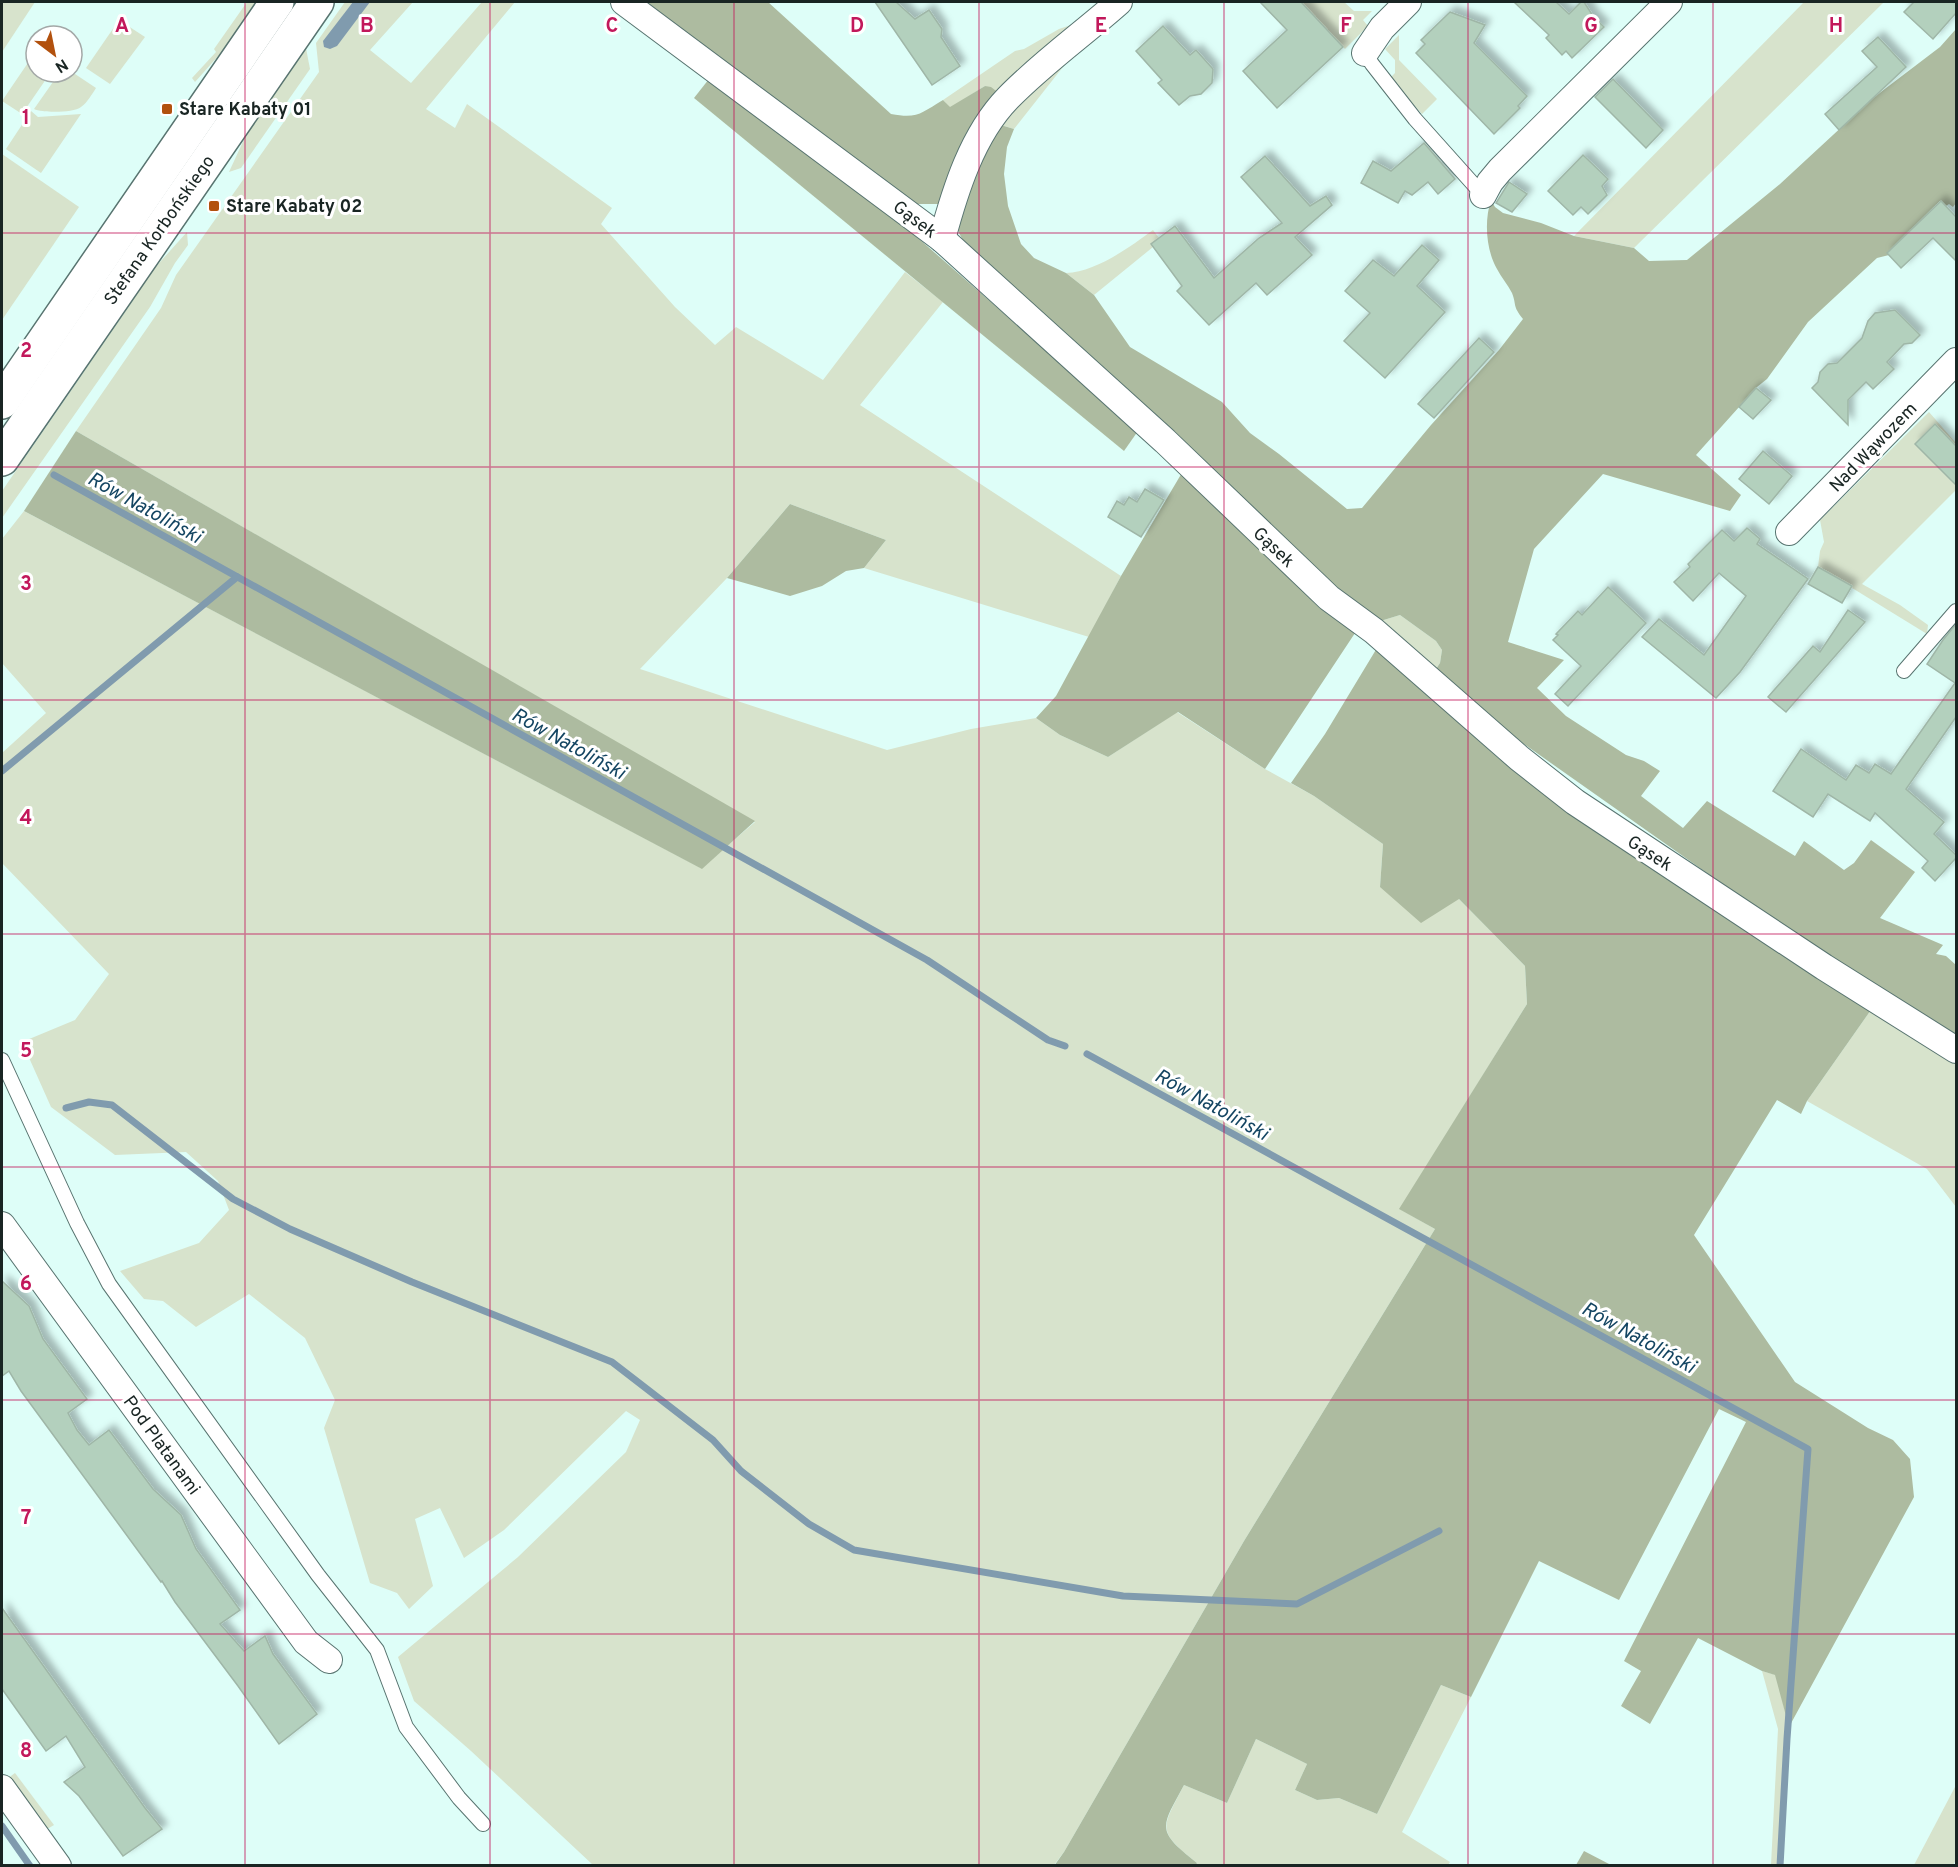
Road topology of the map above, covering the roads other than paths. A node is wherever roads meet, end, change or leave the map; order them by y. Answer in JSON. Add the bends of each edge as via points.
{"nodes":[{"id":1,"x":278,"y":2,"type":"edge"},
{"id":2,"x":317,"y":2,"type":"edge"},
{"id":3,"x":624,"y":2,"type":"edge"},
{"id":4,"x":1119,"y":2,"type":"edge"},
{"id":5,"x":1408,"y":2,"type":"edge"},
{"id":6,"x":1669,"y":2,"type":"edge"},
{"id":7,"x":1365,"y":53,"type":"joint"},
{"id":8,"x":1484,"y":195,"type":"joint"},
{"id":9,"x":942,"y":239,"type":"junction"},
{"id":10,"x":1956,"y":361,"type":"edge"},
{"id":11,"x":2,"y":402,"type":"edge"},
{"id":12,"x":2,"y":459,"type":"edge"},
{"id":13,"x":1789,"y":532,"type":"dead end"},
{"id":14,"x":1956,"y":611,"type":"edge"},
{"id":15,"x":1904,"y":671,"type":"dead end"},
{"id":16,"x":1956,"y":1050,"type":"edge"},
{"id":17,"x":2,"y":1060,"type":"edge"},
{"id":18,"x":2,"y":1225,"type":"edge"},
{"id":19,"x":329,"y":1660,"type":"dead end"},
{"id":20,"x":2,"y":1788,"type":"edge"},
{"id":21,"x":483,"y":1824,"type":"dead end"},
{"id":22,"x":58,"y":1866,"type":"edge"}],
"edges":[{"from":1,"to":11,"type":"street","name":"Stefana Korbońskiego"},
{"from":2,"to":12,"type":"street","name":"Stefana Korbońskiego"},
{"from":3,"to":9,"type":"street","name":"Gąsek"},
{"from":4,"to":9,"type":"street","via":[[1007,99],[987,125],[966,168]]},
{"from":5,"to":7,"type":"street","via":[[1382,28]]},
{"from":6,"to":8,"type":"street","via":[[1500,170]]},
{"from":7,"to":8,"type":"lane"},
{"from":9,"to":16,"type":"street","name":"Gąsek","via":[[1165,441],[1320,591],[1556,787],[1629,839]]},
{"from":10,"to":13,"type":"street","name":"Nad Wąwozem"},
{"from":14,"to":15,"type":"lane"},
{"from":17,"to":21,"type":"lane","via":[[108,1284],[376,1650],[406,1727]]},
{"from":18,"to":19,"type":"street","name":"Pod Platanami","via":[[306,1642]]},
{"from":20,"to":22,"type":"street"}]}
